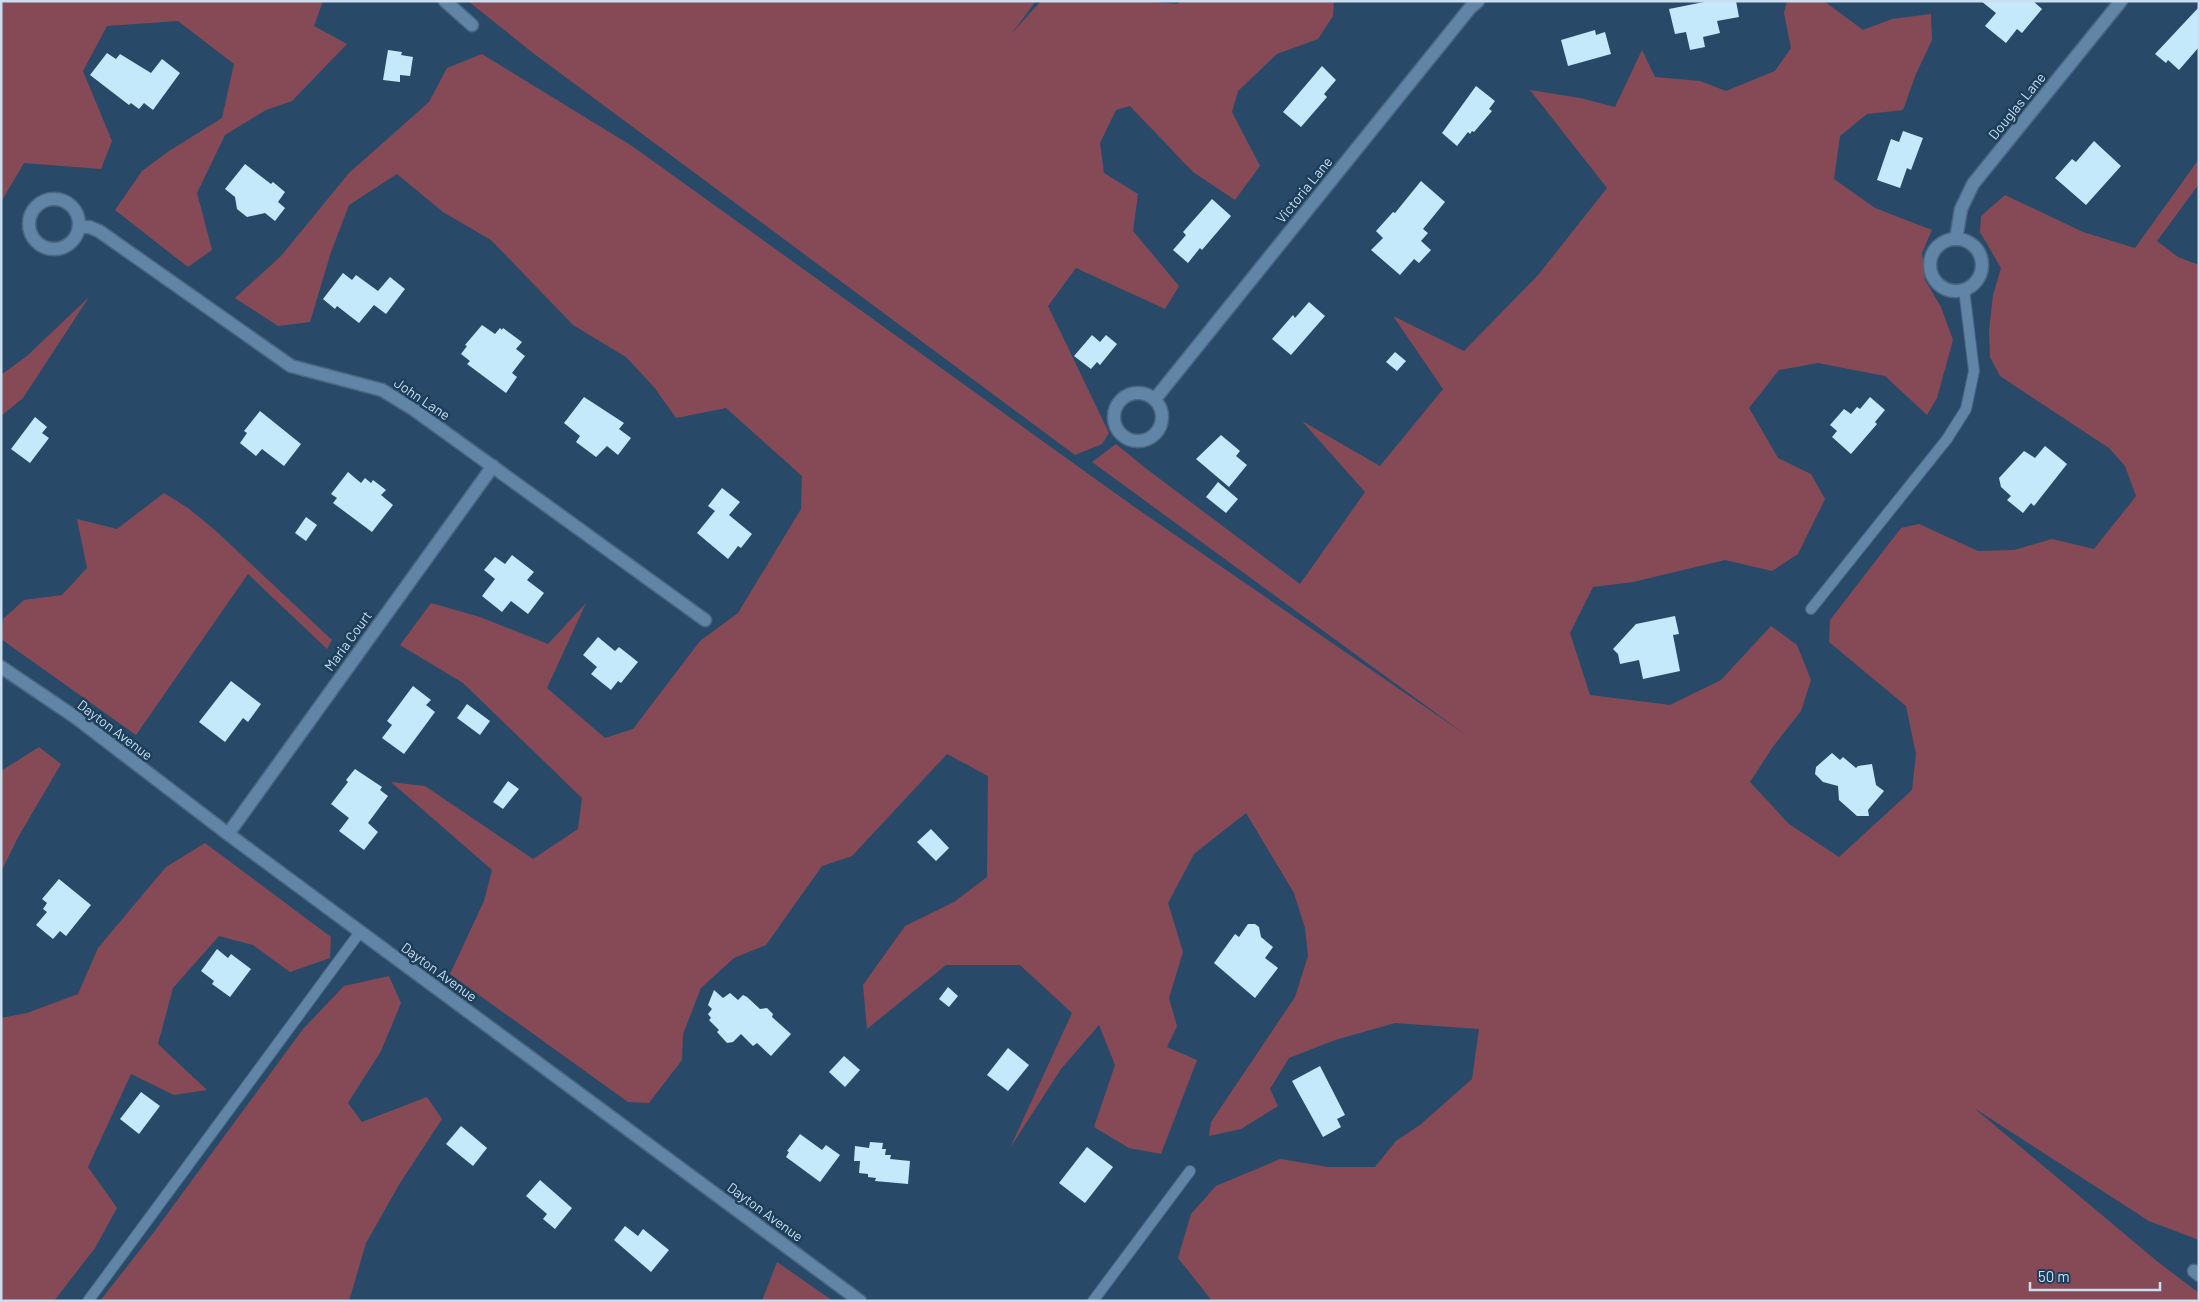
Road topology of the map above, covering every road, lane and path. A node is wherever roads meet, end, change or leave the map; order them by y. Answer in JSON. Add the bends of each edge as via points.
{"nodes":[{"id":1,"x":444,"y":1,"type":"edge"},
{"id":2,"x":1478,"y":1,"type":"edge"},
{"id":3,"x":2121,"y":1,"type":"edge"},
{"id":4,"x":472,"y":25,"type":"dead end"},
{"id":5,"x":79,"y":227,"type":"junction"},
{"id":6,"x":1956,"y":239,"type":"junction"},
{"id":7,"x":1964,"y":289,"type":"junction"},
{"id":8,"x":1155,"y":399,"type":"dead end"},
{"id":9,"x":493,"y":466,"type":"junction"},
{"id":10,"x":1811,"y":609,"type":"dead end"},
{"id":11,"x":705,"y":620,"type":"dead end"},
{"id":12,"x":1,"y":667,"type":"edge"},
{"id":13,"x":228,"y":834,"type":"junction"},
{"id":14,"x":360,"y":932,"type":"junction"},
{"id":15,"x":1190,"y":1171,"type":"dead end"},
{"id":16,"x":88,"y":1301,"type":"edge"},
{"id":17,"x":860,"y":1301,"type":"edge"},
{"id":18,"x":1093,"y":1301,"type":"edge"}],
"edges":[{"from":1,"to":4,"type":"street"},
{"from":2,"to":8,"type":"street","name":"Victoria Lane"},
{"from":3,"to":6,"type":"street","name":"Douglas Lane","via":[[1973,184],[1961,209]]},
{"from":5,"to":5,"type":"street","via":[[79,219],[71,205],[56,198],[40,202],[30,215],[28,224],[34,239],[47,248],[56,249],[71,242]]},
{"from":5,"to":9,"type":"street","name":"John Lane","via":[[99,231],[292,366],[382,390]]},
{"from":6,"to":7,"type":"street","via":[[1971,244],[1981,258],[1976,282]]},
{"from":6,"to":7,"type":"street","via":[[1947,241],[1934,252],[1930,268],[1938,284],[1953,291]]},
{"from":7,"to":10,"type":"lane","via":[[1974,371],[1966,409],[1947,439]]},
{"from":9,"to":11,"type":"street","name":"John Lane"},
{"from":9,"to":13,"type":"street","name":"Maria Court"},
{"from":12,"to":13,"type":"street","name":"Dayton Avenue","via":[[74,717]]},
{"from":13,"to":14,"type":"street","name":"Dayton Avenue"},
{"from":14,"to":16,"type":"lane"},
{"from":14,"to":17,"type":"street","name":"Dayton Avenue"},
{"from":15,"to":18,"type":"lane"}]}
